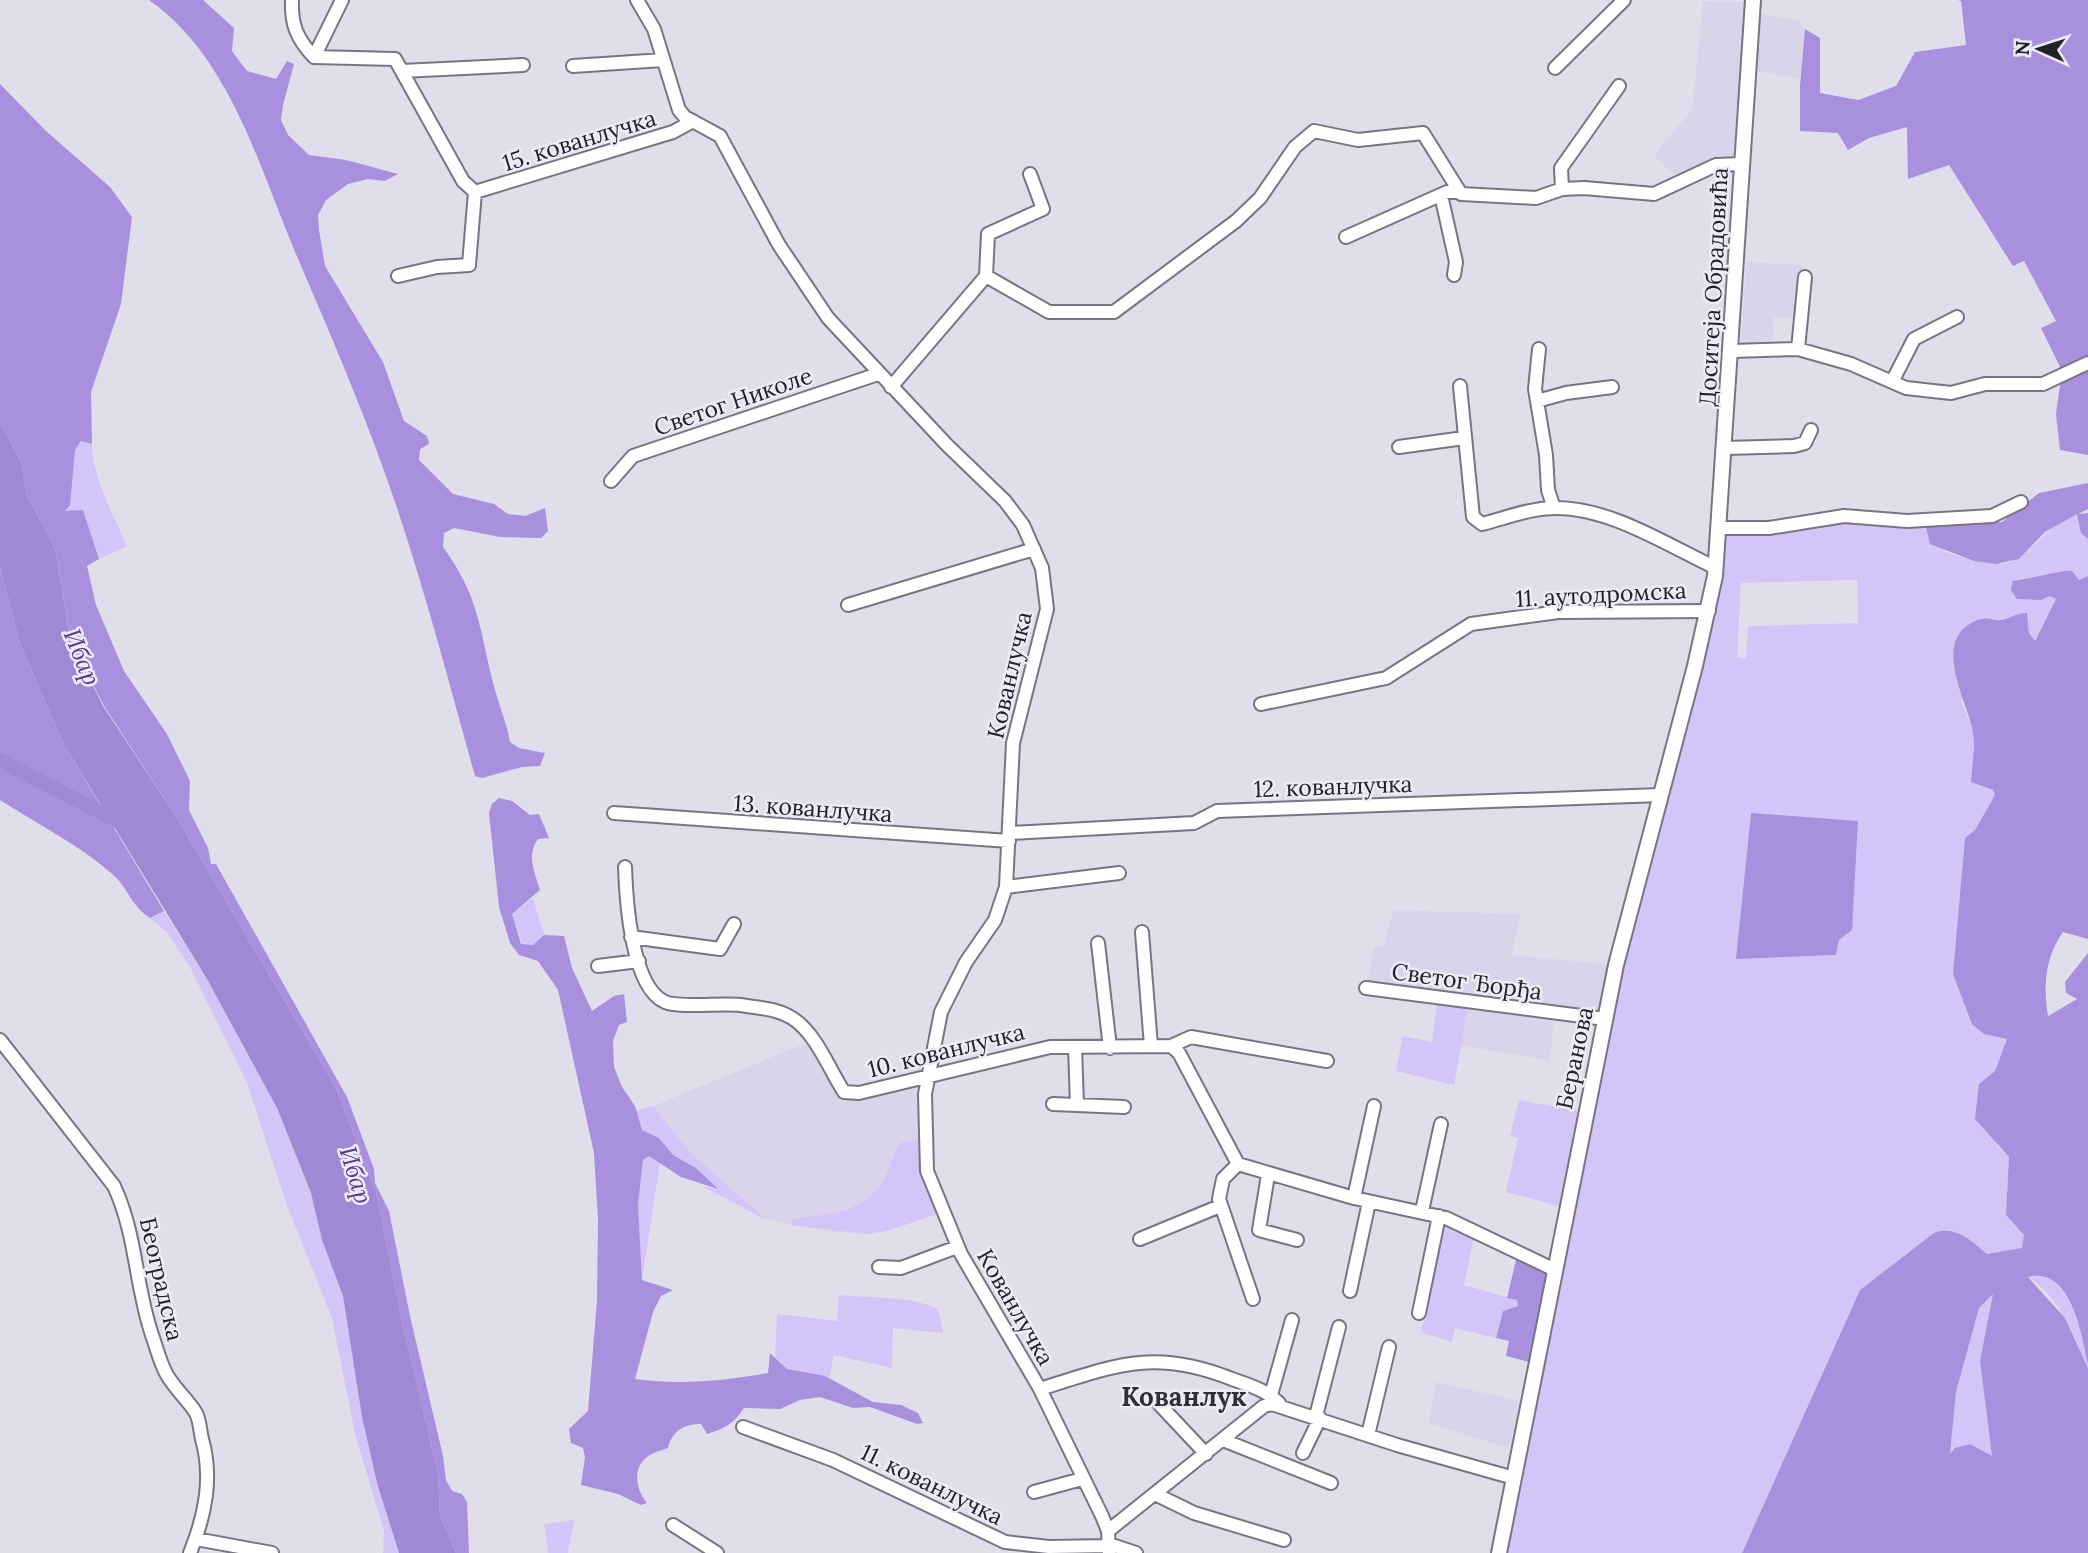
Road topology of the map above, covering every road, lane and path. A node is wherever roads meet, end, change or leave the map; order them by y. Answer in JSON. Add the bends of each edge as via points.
{"nodes":[{"id":1,"x":292,"y":0,"type":"edge"},
{"id":2,"x":342,"y":0,"type":"edge"},
{"id":3,"x":637,"y":0,"type":"edge"},
{"id":4,"x":1624,"y":0,"type":"edge"},
{"id":5,"x":1753,"y":0,"type":"edge"},
{"id":6,"x":314,"y":57,"type":"junction"},
{"id":7,"x":663,"y":60,"type":"junction"},
{"id":8,"x":523,"y":65,"type":"dead end"},
{"id":9,"x":573,"y":66,"type":"dead end"},
{"id":10,"x":1555,"y":68,"type":"dead end"},
{"id":11,"x":402,"y":71,"type":"junction"},
{"id":12,"x":1619,"y":86,"type":"dead end"},
{"id":13,"x":693,"y":121,"type":"junction"},
{"id":14,"x":1743,"y":164,"type":"junction"},
{"id":15,"x":1030,"y":174,"type":"dead end"},
{"id":16,"x":1562,"y":188,"type":"junction"},
{"id":17,"x":475,"y":192,"type":"junction"},
{"id":18,"x":1457,"y":192,"type":"junction"},
{"id":19,"x":1441,"y":195,"type":"junction"},
{"id":20,"x":1346,"y":237,"type":"dead end"},
{"id":21,"x":1454,"y":275,"type":"dead end"},
{"id":22,"x":398,"y":276,"type":"dead end"},
{"id":23,"x":986,"y":276,"type":"junction"},
{"id":24,"x":1805,"y":277,"type":"dead end"},
{"id":25,"x":1957,"y":317,"type":"dead end"},
{"id":26,"x":1539,"y":349,"type":"dead end"},
{"id":27,"x":1798,"y":349,"type":"junction"},
{"id":28,"x":1732,"y":351,"type":"junction"},
{"id":29,"x":2088,"y":363,"type":"edge"},
{"id":30,"x":878,"y":374,"type":"junction"},
{"id":31,"x":1892,"y":382,"type":"junction"},
{"id":32,"x":1460,"y":386,"type":"dead end"},
{"id":33,"x":891,"y":387,"type":"junction"},
{"id":34,"x":1612,"y":387,"type":"dead end"},
{"id":35,"x":1537,"y":401,"type":"junction"},
{"id":36,"x":1811,"y":430,"type":"dead end"},
{"id":37,"x":1464,"y":438,"type":"junction"},
{"id":38,"x":1399,"y":447,"type":"dead end"},
{"id":39,"x":1726,"y":448,"type":"junction"},
{"id":40,"x":611,"y":481,"type":"dead end"},
{"id":41,"x":2021,"y":502,"type":"dead end"},
{"id":42,"x":1554,"y":508,"type":"junction"},
{"id":43,"x":1721,"y":528,"type":"junction"},
{"id":44,"x":1034,"y":549,"type":"junction"},
{"id":45,"x":1716,"y":572,"type":"junction"},
{"id":46,"x":848,"y":605,"type":"dead end"},
{"id":47,"x":1709,"y":611,"type":"junction"},
{"id":48,"x":1261,"y":704,"type":"dead end"},
{"id":49,"x":1660,"y":795,"type":"junction"},
{"id":50,"x":614,"y":813,"type":"dead end"},
{"id":51,"x":1010,"y":837,"type":"junction"},
{"id":52,"x":625,"y":867,"type":"dead end"},
{"id":53,"x":1119,"y":873,"type":"dead end"},
{"id":54,"x":1006,"y":887,"type":"junction"},
{"id":55,"x":734,"y":924,"type":"dead end"},
{"id":56,"x":1142,"y":933,"type":"dead end"},
{"id":57,"x":631,"y":937,"type":"junction"},
{"id":58,"x":1098,"y":943,"type":"dead end"},
{"id":59,"x":639,"y":961,"type":"junction"},
{"id":60,"x":598,"y":966,"type":"dead end"},
{"id":61,"x":1366,"y":988,"type":"dead end"},
{"id":62,"x":1605,"y":1019,"type":"junction"},
{"id":63,"x":0,"y":1040,"type":"edge"},
{"id":64,"x":1151,"y":1046,"type":"junction"},
{"id":65,"x":1171,"y":1046,"type":"junction"},
{"id":66,"x":1075,"y":1047,"type":"junction"},
{"id":67,"x":1110,"y":1048,"type":"junction"},
{"id":68,"x":1327,"y":1061,"type":"dead end"},
{"id":69,"x":927,"y":1078,"type":"junction"},
{"id":70,"x":1054,"y":1104,"type":"dead end"},
{"id":71,"x":1077,"y":1105,"type":"junction"},
{"id":72,"x":1374,"y":1106,"type":"dead end"},
{"id":73,"x":1124,"y":1107,"type":"dead end"},
{"id":74,"x":1441,"y":1124,"type":"dead end"},
{"id":75,"x":1238,"y":1164,"type":"junction"},
{"id":76,"x":1268,"y":1175,"type":"junction"},
{"id":77,"x":1354,"y":1198,"type":"junction"},
{"id":78,"x":1369,"y":1202,"type":"junction"},
{"id":79,"x":1220,"y":1206,"type":"junction"},
{"id":80,"x":1422,"y":1211,"type":"junction"},
{"id":81,"x":1439,"y":1216,"type":"junction"},
{"id":82,"x":1140,"y":1239,"type":"dead end"},
{"id":83,"x":1297,"y":1240,"type":"dead end"},
{"id":84,"x":957,"y":1247,"type":"junction"},
{"id":85,"x":879,"y":1267,"type":"dead end"},
{"id":86,"x":1555,"y":1270,"type":"junction"},
{"id":87,"x":1350,"y":1291,"type":"dead end"},
{"id":88,"x":1253,"y":1299,"type":"dead end"},
{"id":89,"x":1419,"y":1313,"type":"dead end"},
{"id":90,"x":1292,"y":1320,"type":"dead end"},
{"id":91,"x":1339,"y":1327,"type":"dead end"},
{"id":92,"x":1389,"y":1347,"type":"dead end"},
{"id":93,"x":1040,"y":1389,"type":"junction"},
{"id":94,"x":1275,"y":1399,"type":"junction"},
{"id":95,"x":1159,"y":1404,"type":"dead end"},
{"id":96,"x":1318,"y":1417,"type":"junction"},
{"id":97,"x":743,"y":1427,"type":"dead end"},
{"id":98,"x":1368,"y":1435,"type":"junction"},
{"id":99,"x":1223,"y":1440,"type":"junction"},
{"id":100,"x":1303,"y":1453,"type":"dead end"},
{"id":101,"x":1206,"y":1454,"type":"junction"},
{"id":102,"x":1514,"y":1478,"type":"junction"},
{"id":103,"x":1083,"y":1479,"type":"junction"},
{"id":104,"x":1331,"y":1483,"type":"dead end"},
{"id":105,"x":1034,"y":1492,"type":"dead end"},
{"id":106,"x":1155,"y":1494,"type":"junction"},
{"id":107,"x":673,"y":1525,"type":"dead end"},
{"id":108,"x":196,"y":1539,"type":"junction"},
{"id":109,"x":1284,"y":1540,"type":"dead end"},
{"id":110,"x":1109,"y":1544,"type":"edge"},
{"id":111,"x":252,"y":1551,"type":"edge"},
{"id":112,"x":190,"y":1553,"type":"edge"},
{"id":113,"x":272,"y":1553,"type":"edge"},
{"id":114,"x":717,"y":1553,"type":"edge"},
{"id":115,"x":1136,"y":1553,"type":"edge"},
{"id":116,"x":1499,"y":1553,"type":"edge"}],
"edges":[{"from":1,"to":6,"type":"street","via":[[299,41]]},
{"from":2,"to":6,"type":"street"},
{"from":3,"to":7,"type":"street","name":"Кованлучка","via":[[654,29]]},
{"from":4,"to":10,"type":"street"},
{"from":5,"to":14,"type":"main road","name":"Доситеја Обрадовића"},
{"from":6,"to":11,"type":"street","via":[[383,57],[395,59]]},
{"from":7,"to":9,"type":"street"},
{"from":7,"to":13,"type":"street","name":"Кованлучка","via":[[679,110]]},
{"from":8,"to":11,"type":"street"},
{"from":11,"to":17,"type":"street","via":[[463,181]]},
{"from":12,"to":16,"type":"street","via":[[1561,168]]},
{"from":13,"to":17,"type":"street","name":"15. кованлучка","via":[[668,134]]},
{"from":13,"to":30,"type":"street","name":"Кованлучка","via":[[720,136],[779,245],[828,318]]},
{"from":14,"to":16,"type":"street","via":[[1716,165],[1654,194]]},
{"from":14,"to":28,"type":"main road","name":"Доситеја Обрадовића"},
{"from":15,"to":23,"type":"street","via":[[1043,209],[988,234]]},
{"from":16,"to":18,"type":"street","via":[[1536,198]]},
{"from":17,"to":22,"type":"street","via":[[469,265]]},
{"from":18,"to":19,"type":"street"},
{"from":18,"to":23,"type":"street","via":[[1423,133],[1358,140],[1314,131],[1296,146],[1260,198],[1236,221],[1114,312],[1049,312]]},
{"from":19,"to":20,"type":"street"},
{"from":19,"to":21,"type":"street","via":[[1456,262]]},
{"from":23,"to":33,"type":"street"},
{"from":24,"to":27,"type":"street"},
{"from":25,"to":31,"type":"street","via":[[1914,339]]},
{"from":26,"to":35,"type":"street"},
{"from":27,"to":28,"type":"street"},
{"from":27,"to":31,"type":"street"},
{"from":28,"to":39,"type":"main road","name":"Доситеја Обрадовића"},
{"from":29,"to":31,"type":"street","via":[[2043,384],[1985,384],[1951,393]]},
{"from":30,"to":33,"type":"street","name":"Кованлучка"},
{"from":30,"to":40,"type":"street","name":"Светог Николе","via":[[633,456]]},
{"from":32,"to":37,"type":"street"},
{"from":33,"to":44,"type":"street","name":"Кованлучка","via":[[1005,501]]},
{"from":34,"to":35,"type":"street"},
{"from":35,"to":42,"type":"street"},
{"from":36,"to":39,"type":"street","via":[[1805,443],[1794,446]]},
{"from":37,"to":38,"type":"street"},
{"from":37,"to":42,"type":"street","via":[[1476,522]]},
{"from":39,"to":43,"type":"main road","name":"Доситеја Обрадовића"},
{"from":41,"to":43,"type":"street","via":[[1992,516],[1907,521],[1844,516],[1769,528]]},
{"from":42,"to":45,"type":"street","via":[[1590,512]]},
{"from":43,"to":45,"type":"main road","name":"Доситеја Обрадовића"},
{"from":44,"to":46,"type":"street"},
{"from":44,"to":51,"type":"street","name":"Кованлучка","via":[[1042,568],[1047,609],[1013,743]]},
{"from":45,"to":47,"type":"main road","name":"Беранова"},
{"from":47,"to":48,"type":"street","name":"11. аутодромска","via":[[1558,612],[1471,624],[1386,678]]},
{"from":47,"to":49,"type":"main road","name":"Беранова"},
{"from":49,"to":51,"type":"street","name":"12. кованлучка","via":[[1217,811],[1194,823]]},
{"from":49,"to":62,"type":"main road","name":"Беранова"},
{"from":50,"to":51,"type":"street","name":"13. кованлучка"},
{"from":51,"to":54,"type":"street","name":"Кованлучка"},
{"from":52,"to":57,"type":"street","name":"10. кованлучка"},
{"from":53,"to":54,"type":"street"},
{"from":54,"to":69,"type":"street","name":"Кованлучка","via":[[995,920],[966,962],[941,1012]]},
{"from":55,"to":57,"type":"street","via":[[720,949]]},
{"from":56,"to":64,"type":"street"},
{"from":57,"to":59,"type":"street","name":"10. кованлучка"},
{"from":58,"to":67,"type":"street"},
{"from":59,"to":60,"type":"street"},
{"from":59,"to":69,"type":"street","name":"10. кованлучка","via":[[653,992],[666,1002],[734,1004],[773,1010],[793,1019],[813,1040],[845,1092]]},
{"from":61,"to":62,"type":"street","name":"Светог Ђорђа"},
{"from":62,"to":86,"type":"main road","name":"Беранова"},
{"from":63,"to":108,"type":"street","name":"Београдска","via":[[97,1164],[123,1207],[159,1356],[167,1376],[197,1415],[207,1455],[204,1506]]},
{"from":64,"to":65,"type":"street","name":"10. кованлучка"},
{"from":64,"to":67,"type":"street","name":"10. кованлучка"},
{"from":65,"to":68,"type":"street","name":"10. кованлучка","via":[[1191,1037]]},
{"from":65,"to":75,"type":"street","via":[[1179,1053]]},
{"from":66,"to":67,"type":"street","name":"10. кованлучка"},
{"from":66,"to":69,"type":"street","name":"10. кованлучка","via":[[1039,1049]]},
{"from":66,"to":71,"type":"street"},
{"from":69,"to":84,"type":"street","name":"Кованлучка","via":[[927,1171]]},
{"from":70,"to":71,"type":"street"},
{"from":71,"to":73,"type":"street"},
{"from":72,"to":77,"type":"street"},
{"from":74,"to":80,"type":"street"},
{"from":75,"to":76,"type":"street"},
{"from":75,"to":79,"type":"street","via":[[1223,1179]]},
{"from":76,"to":77,"type":"street"},
{"from":76,"to":83,"type":"street","via":[[1259,1230]]},
{"from":77,"to":78,"type":"street"},
{"from":78,"to":80,"type":"street"},
{"from":78,"to":87,"type":"street"},
{"from":79,"to":82,"type":"street"},
{"from":79,"to":88,"type":"street"},
{"from":80,"to":81,"type":"street"},
{"from":81,"to":86,"type":"street"},
{"from":81,"to":89,"type":"street"},
{"from":84,"to":85,"type":"street","name":"Кованлучка","via":[[901,1268]]},
{"from":84,"to":93,"type":"street","name":"Кованлучка"},
{"from":86,"to":102,"type":"main road","name":"Беранова"},
{"from":90,"to":94,"type":"street"},
{"from":91,"to":96,"type":"street"},
{"from":92,"to":98,"type":"street"},
{"from":93,"to":94,"type":"street","name":"Кованлучка","via":[[1133,1363],[1175,1361]]},
{"from":93,"to":103,"type":"street","name":"Кованлучка"},
{"from":94,"to":96,"type":"street","name":"Кованлучка"},
{"from":94,"to":99,"type":"street"},
{"from":95,"to":101,"type":"street"},
{"from":96,"to":98,"type":"street","name":"Кованлучка"},
{"from":96,"to":100,"type":"street"},
{"from":97,"to":110,"type":"street","name":"11. кованлучка","via":[[833,1460],[1005,1542],[1049,1547]]},
{"from":98,"to":102,"type":"street","name":"Кованлучка"},
{"from":99,"to":101,"type":"street"},
{"from":99,"to":104,"type":"street"},
{"from":101,"to":106,"type":"street"},
{"from":102,"to":116,"type":"main road","name":"Беранова"},
{"from":103,"to":105,"type":"street"},
{"from":103,"to":110,"type":"street","name":"Кованлучка"},
{"from":106,"to":109,"type":"street","via":[[1194,1513]]},
{"from":106,"to":110,"type":"street"},
{"from":107,"to":114,"type":"street"},
{"from":108,"to":111,"type":"street"},
{"from":108,"to":112,"type":"street","name":"Београдска"},
{"from":110,"to":115,"type":"street","name":"11. кованлучка"},
{"from":111,"to":113,"type":"street"}]}
